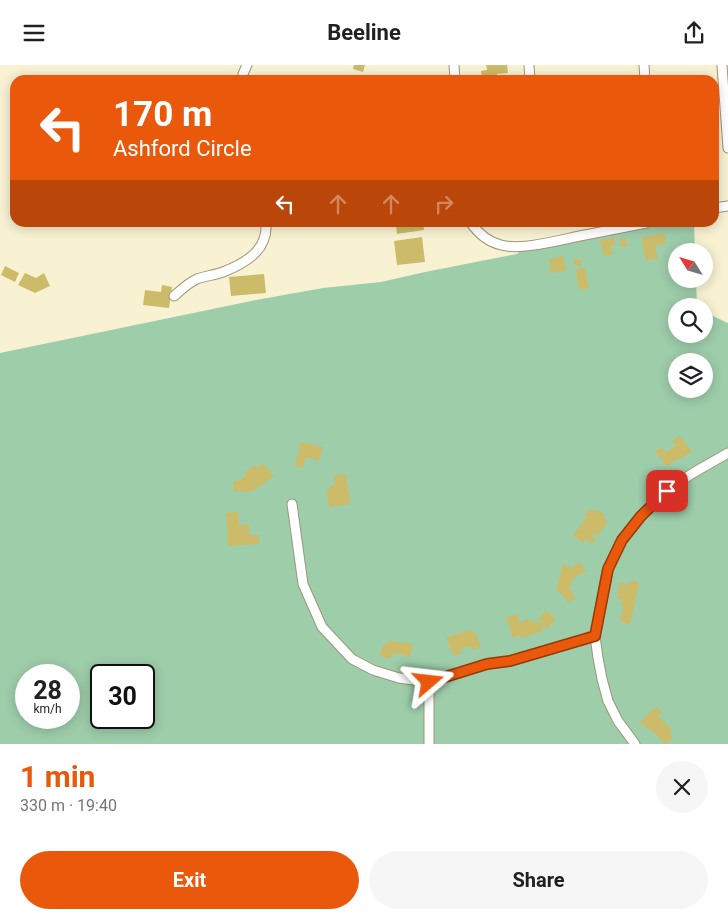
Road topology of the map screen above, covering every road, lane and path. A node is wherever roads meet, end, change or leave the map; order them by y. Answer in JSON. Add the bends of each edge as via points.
{"nodes":[{"id":1,"x":722,"y":66,"type":"edge"},
{"id":2,"x":728,"y":148,"type":"edge"},
{"id":3,"x":267,"y":227,"type":"edge"},
{"id":4,"x":475,"y":227,"type":"edge"},
{"id":5,"x":626,"y":227,"type":"edge"},
{"id":6,"x":174,"y":296,"type":"dead end"},
{"id":7,"x":728,"y":453,"type":"edge"},
{"id":8,"x":292,"y":504,"type":"dead end"},
{"id":9,"x":595,"y":636,"type":"junction"},
{"id":10,"x":429,"y":682,"type":"junction"},
{"id":11,"x":429,"y":744,"type":"edge"},
{"id":12,"x":635,"y":744,"type":"edge"}],
"edges":[{"from":1,"to":2,"type":"street"},
{"from":3,"to":6,"type":"street","via":[[264,241],[248,259],[222,272],[194,280]]},
{"from":4,"to":5,"type":"street","via":[[491,241],[514,247]]},
{"from":7,"to":9,"type":"street","via":[[675,485],[641,516],[622,540],[608,569]]},
{"from":8,"to":10,"type":"street","via":[[303,584],[322,627],[352,659],[373,670]]},
{"from":9,"to":10,"type":"street"},
{"from":9,"to":12,"type":"street","via":[[608,701]]},
{"from":10,"to":11,"type":"street"}]}
